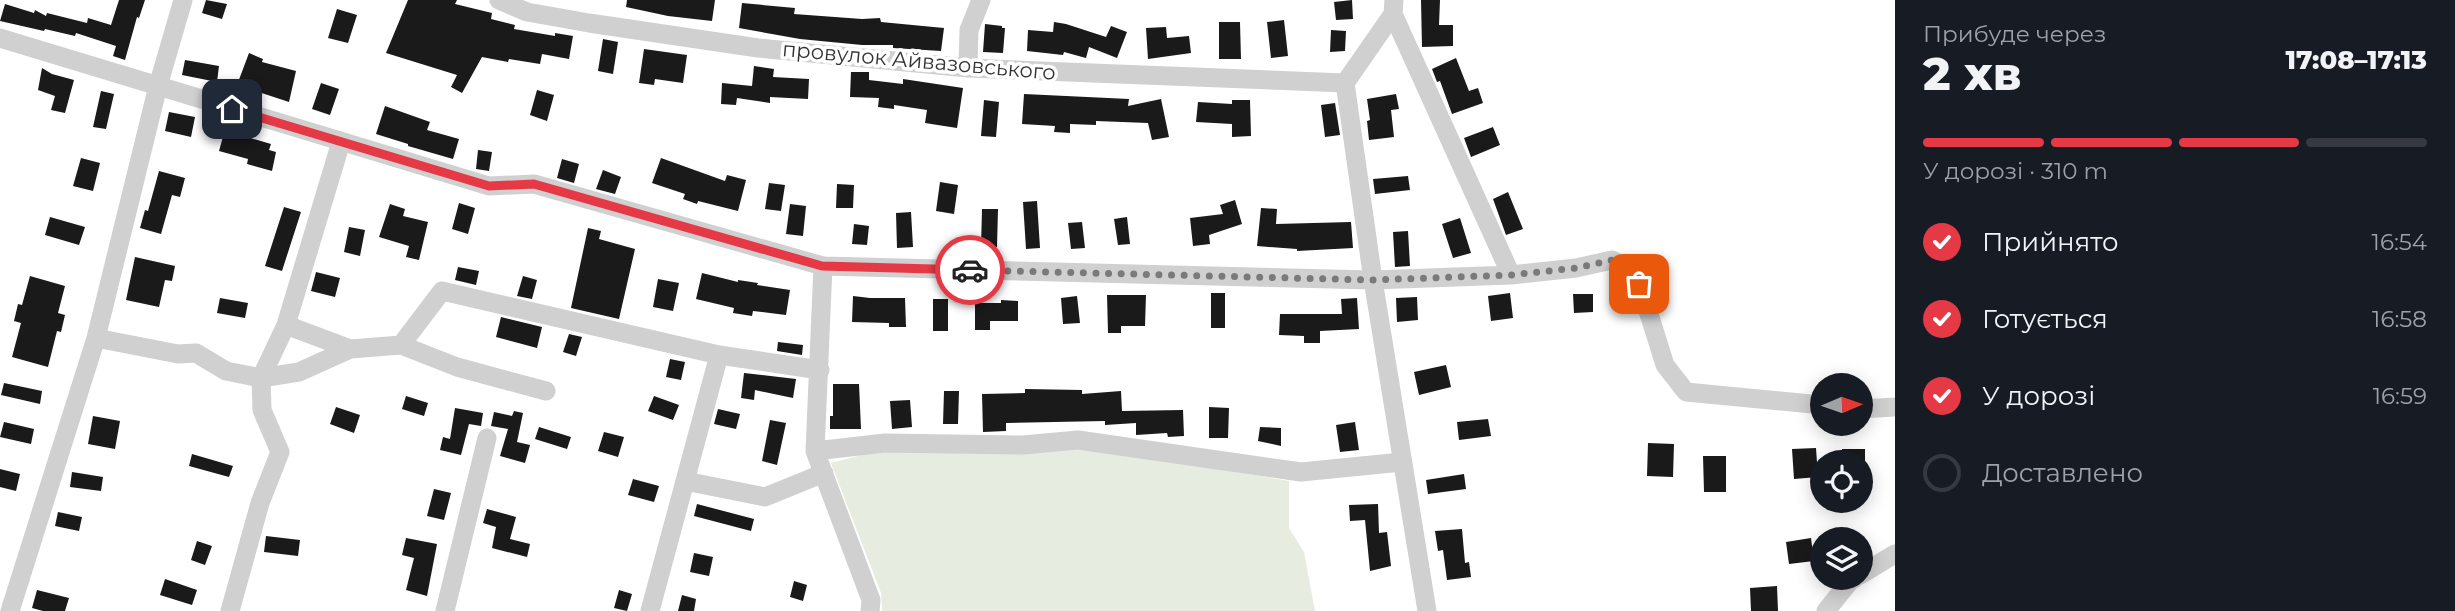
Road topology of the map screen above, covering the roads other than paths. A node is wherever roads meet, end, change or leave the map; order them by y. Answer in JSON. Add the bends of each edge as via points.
{"nodes":[{"id":1,"x":183,"y":0,"type":"edge"},
{"id":2,"x":499,"y":0,"type":"edge"},
{"id":3,"x":981,"y":0,"type":"edge"},
{"id":4,"x":1393,"y":7,"type":"edge"},
{"id":5,"x":0,"y":38,"type":"edge"},
{"id":6,"x":968,"y":68,"type":"junction"},
{"id":7,"x":1345,"y":83,"type":"junction"},
{"id":8,"x":158,"y":86,"type":"junction"},
{"id":9,"x":341,"y":142,"type":"junction"},
{"id":10,"x":822,"y":266,"type":"junction"},
{"id":11,"x":1511,"y":275,"type":"junction"},
{"id":12,"x":1373,"y":280,"type":"junction"},
{"id":13,"x":286,"y":325,"type":"junction"},
{"id":14,"x":96,"y":338,"type":"junction"},
{"id":15,"x":401,"y":345,"type":"junction"},
{"id":16,"x":350,"y":349,"type":"junction"},
{"id":17,"x":719,"y":355,"type":"junction"},
{"id":18,"x":820,"y":370,"type":"junction"},
{"id":19,"x":261,"y":378,"type":"junction"},
{"id":20,"x":546,"y":391,"type":"dead end"},
{"id":21,"x":1810,"y":404,"type":"edge"},
{"id":22,"x":1895,"y":407,"type":"edge"},
{"id":23,"x":1873,"y":408,"type":"edge"},
{"id":24,"x":487,"y":438,"type":"dead end"},
{"id":25,"x":816,"y":451,"type":"junction"},
{"id":26,"x":1402,"y":462,"type":"junction"},
{"id":27,"x":824,"y":473,"type":"junction"},
{"id":28,"x":685,"y":481,"type":"junction"},
{"id":29,"x":1895,"y":554,"type":"edge"},
{"id":30,"x":1873,"y":567,"type":"edge"},
{"id":31,"x":1842,"y":590,"type":"edge"},
{"id":32,"x":10,"y":611,"type":"edge"},
{"id":33,"x":230,"y":611,"type":"edge"},
{"id":34,"x":445,"y":611,"type":"edge"},
{"id":35,"x":650,"y":611,"type":"edge"},
{"id":36,"x":870,"y":611,"type":"edge"},
{"id":37,"x":1427,"y":611,"type":"edge"},
{"id":38,"x":1826,"y":611,"type":"edge"}],
"edges":[{"from":1,"to":8,"type":"street"},
{"from":2,"to":6,"type":"street","name":"провулок Айвазовського","via":[[527,12],[615,27]]},
{"from":3,"to":6,"type":"street","via":[[969,30]]},
{"from":4,"to":7,"type":"street"},
{"from":4,"to":11,"type":"street"},
{"from":5,"to":8,"type":"street"},
{"from":6,"to":7,"type":"street","name":"провулок Айвазовського"},
{"from":7,"to":12,"type":"street"},
{"from":8,"to":9,"type":"street"},
{"from":8,"to":14,"type":"street"},
{"from":9,"to":10,"type":"street","via":[[489,186],[534,184]]},
{"from":9,"to":13,"type":"street"},
{"from":10,"to":12,"type":"street"},
{"from":10,"to":18,"type":"street"},
{"from":11,"to":12,"type":"street"},
{"from":11,"to":21,"type":"street","via":[[1612,260],[1633,271],[1665,365],[1685,392]]},
{"from":12,"to":26,"type":"street"},
{"from":13,"to":16,"type":"street"},
{"from":13,"to":19,"type":"street"},
{"from":14,"to":19,"type":"street","via":[[178,354],[196,353],[226,371]]},
{"from":14,"to":32,"type":"street"},
{"from":15,"to":16,"type":"street"},
{"from":15,"to":17,"type":"street","via":[[442,291]]},
{"from":15,"to":20,"type":"street","via":[[457,367]]},
{"from":16,"to":19,"type":"street","via":[[299,372]]},
{"from":17,"to":18,"type":"street"},
{"from":17,"to":28,"type":"street"},
{"from":18,"to":25,"type":"street"},
{"from":19,"to":33,"type":"street","via":[[262,410],[280,452],[260,503]]},
{"from":22,"to":23,"type":"street"},
{"from":24,"to":34,"type":"street"},
{"from":25,"to":26,"type":"street","via":[[885,443],[1023,445],[1078,440],[1301,472]]},
{"from":25,"to":27,"type":"street"},
{"from":26,"to":37,"type":"street"},
{"from":27,"to":28,"type":"street","via":[[765,497]]},
{"from":27,"to":36,"type":"street","via":[[871,600]]},
{"from":28,"to":35,"type":"street"},
{"from":29,"to":30,"type":"street"},
{"from":31,"to":38,"type":"street"}]}
